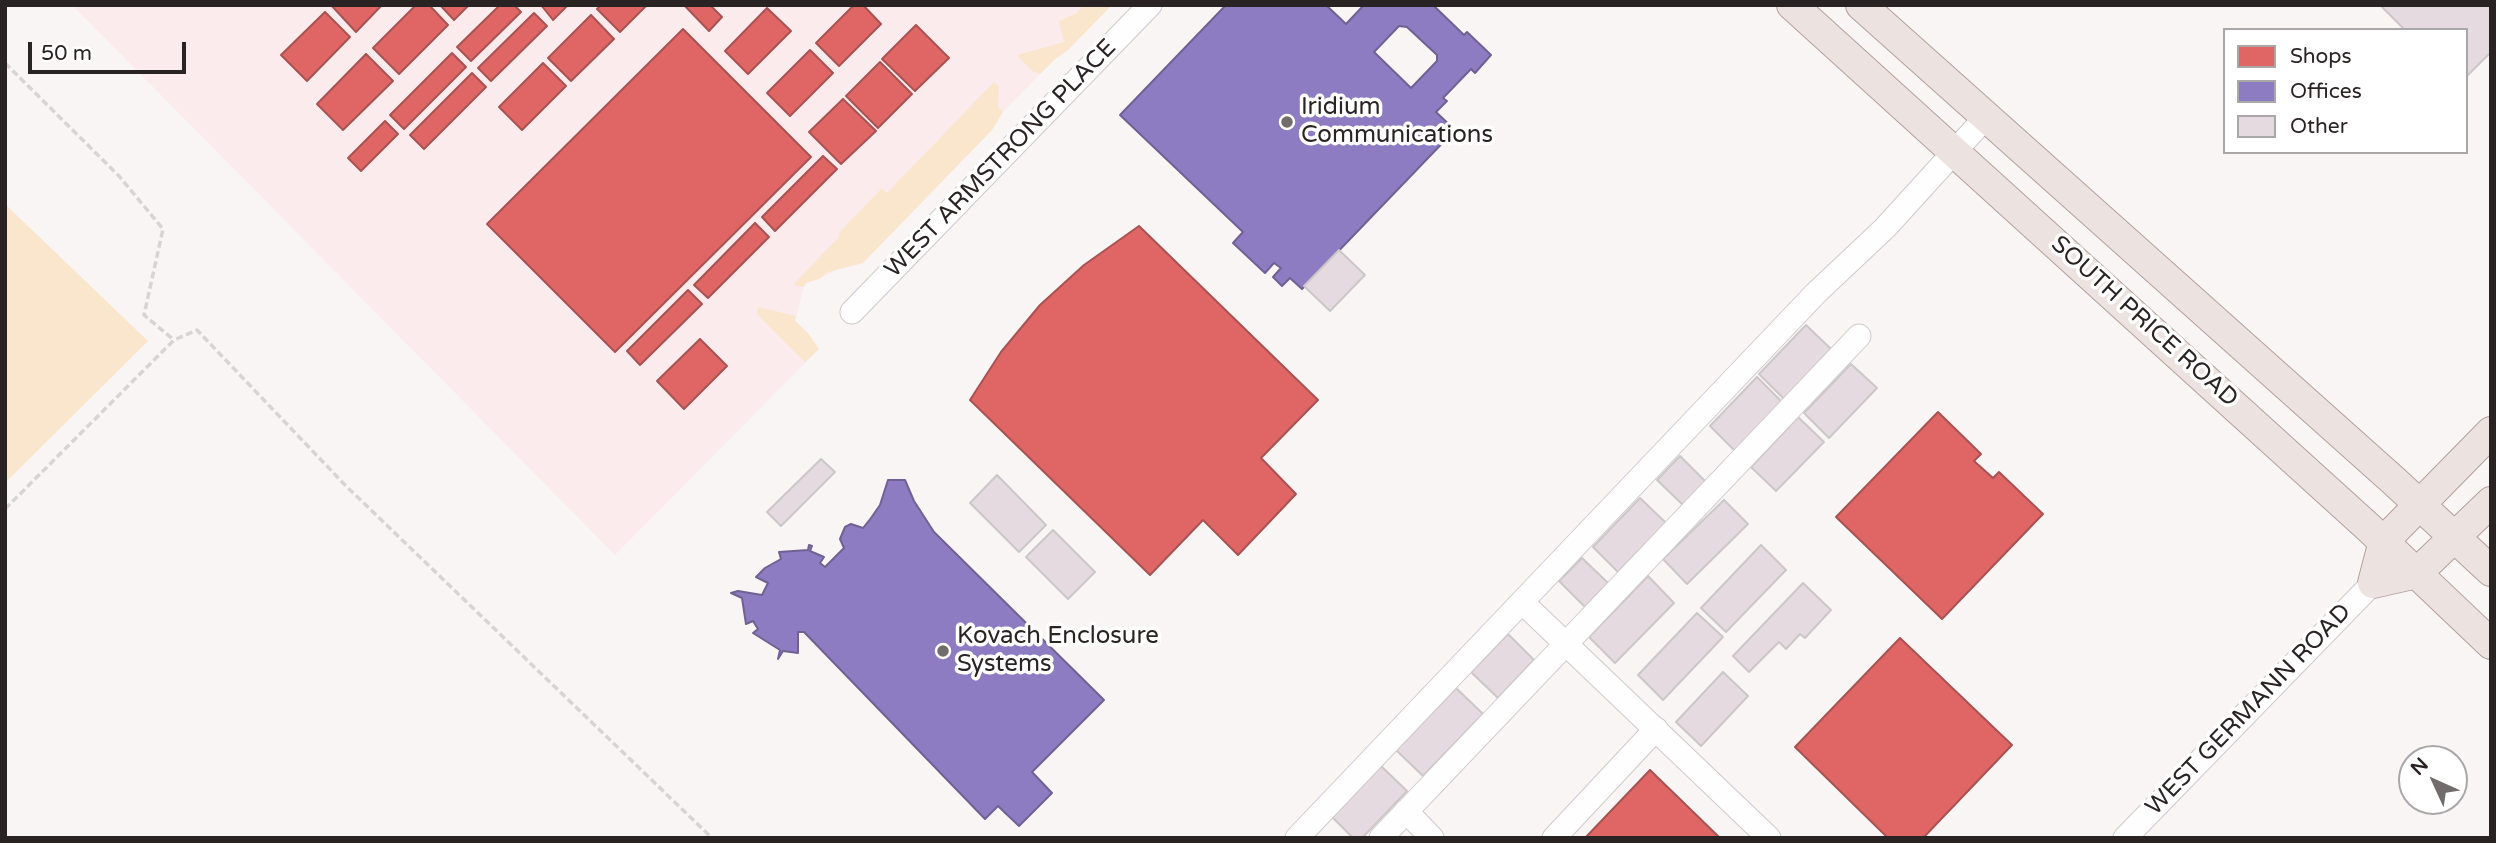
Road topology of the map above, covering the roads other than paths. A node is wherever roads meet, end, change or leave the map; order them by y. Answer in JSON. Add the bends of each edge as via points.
{"nodes":[{"id":1,"x":1150,"y":5,"type":"edge"},
{"id":2,"x":1792,"y":5,"type":"edge"},
{"id":3,"x":1861,"y":5,"type":"edge"},
{"id":4,"x":1986,"y":117,"type":"junction"},
{"id":5,"x":1954,"y":152,"type":"junction"},
{"id":6,"x":852,"y":312,"type":"dead end"},
{"id":7,"x":1860,"y":336,"type":"dead end"},
{"id":8,"x":2491,"y":432,"type":"edge"},
{"id":9,"x":2491,"y":502,"type":"edge"},
{"id":10,"x":2420,"y":505,"type":"junction"},
{"id":11,"x":2455,"y":537,"type":"junction"},
{"id":12,"x":2384,"y":541,"type":"junction"},
{"id":13,"x":2491,"y":571,"type":"edge"},
{"id":14,"x":2417,"y":573,"type":"junction"},
{"id":15,"x":2373,"y":583,"type":"junction"},
{"id":16,"x":1522,"y":601,"type":"junction"},
{"id":17,"x":1566,"y":644,"type":"junction"},
{"id":18,"x":2491,"y":644,"type":"edge"},
{"id":19,"x":1656,"y":729,"type":"junction"},
{"id":20,"x":1406,"y":811,"type":"junction"},
{"id":21,"x":1297,"y":838,"type":"edge"},
{"id":22,"x":1381,"y":838,"type":"edge"},
{"id":23,"x":1432,"y":838,"type":"edge"},
{"id":24,"x":1554,"y":838,"type":"edge"},
{"id":25,"x":1769,"y":838,"type":"edge"},
{"id":26,"x":2125,"y":838,"type":"edge"}],
"edges":[{"from":1,"to":6,"type":"street","name":"WEST ARMSTRONG PLACE"},
{"from":2,"to":5,"type":"main road","name":"SOUTH PRICE ROAD"},
{"from":3,"to":4,"type":"main road","name":"SOUTH PRICE ROAD"},
{"from":4,"to":5,"type":"street"},
{"from":4,"to":10,"type":"main road","name":"SOUTH PRICE ROAD"},
{"from":5,"to":12,"type":"main road","name":"SOUTH PRICE ROAD"},
{"from":5,"to":16,"type":"street"},
{"from":7,"to":17,"type":"street"},
{"from":8,"to":10,"type":"main road"},
{"from":9,"to":11,"type":"main road"},
{"from":10,"to":11,"type":"main road","name":"SOUTH PRICE ROAD"},
{"from":10,"to":12,"type":"main road"},
{"from":11,"to":13,"type":"main road","name":"SOUTH PRICE ROAD"},
{"from":11,"to":14,"type":"main road"},
{"from":12,"to":14,"type":"main road","name":"SOUTH PRICE ROAD"},
{"from":12,"to":15,"type":"main road","name":"WEST GERMANN ROAD"},
{"from":14,"to":15,"type":"main road","name":"WEST GERMANN ROAD"},
{"from":14,"to":18,"type":"main road","name":"SOUTH PRICE ROAD"},
{"from":15,"to":26,"type":"street","name":"WEST GERMANN ROAD"},
{"from":16,"to":17,"type":"street"},
{"from":16,"to":21,"type":"street"},
{"from":17,"to":19,"type":"street"},
{"from":17,"to":20,"type":"street"},
{"from":19,"to":24,"type":"street"},
{"from":19,"to":25,"type":"street"},
{"from":20,"to":22,"type":"street"},
{"from":20,"to":23,"type":"street"}]}
